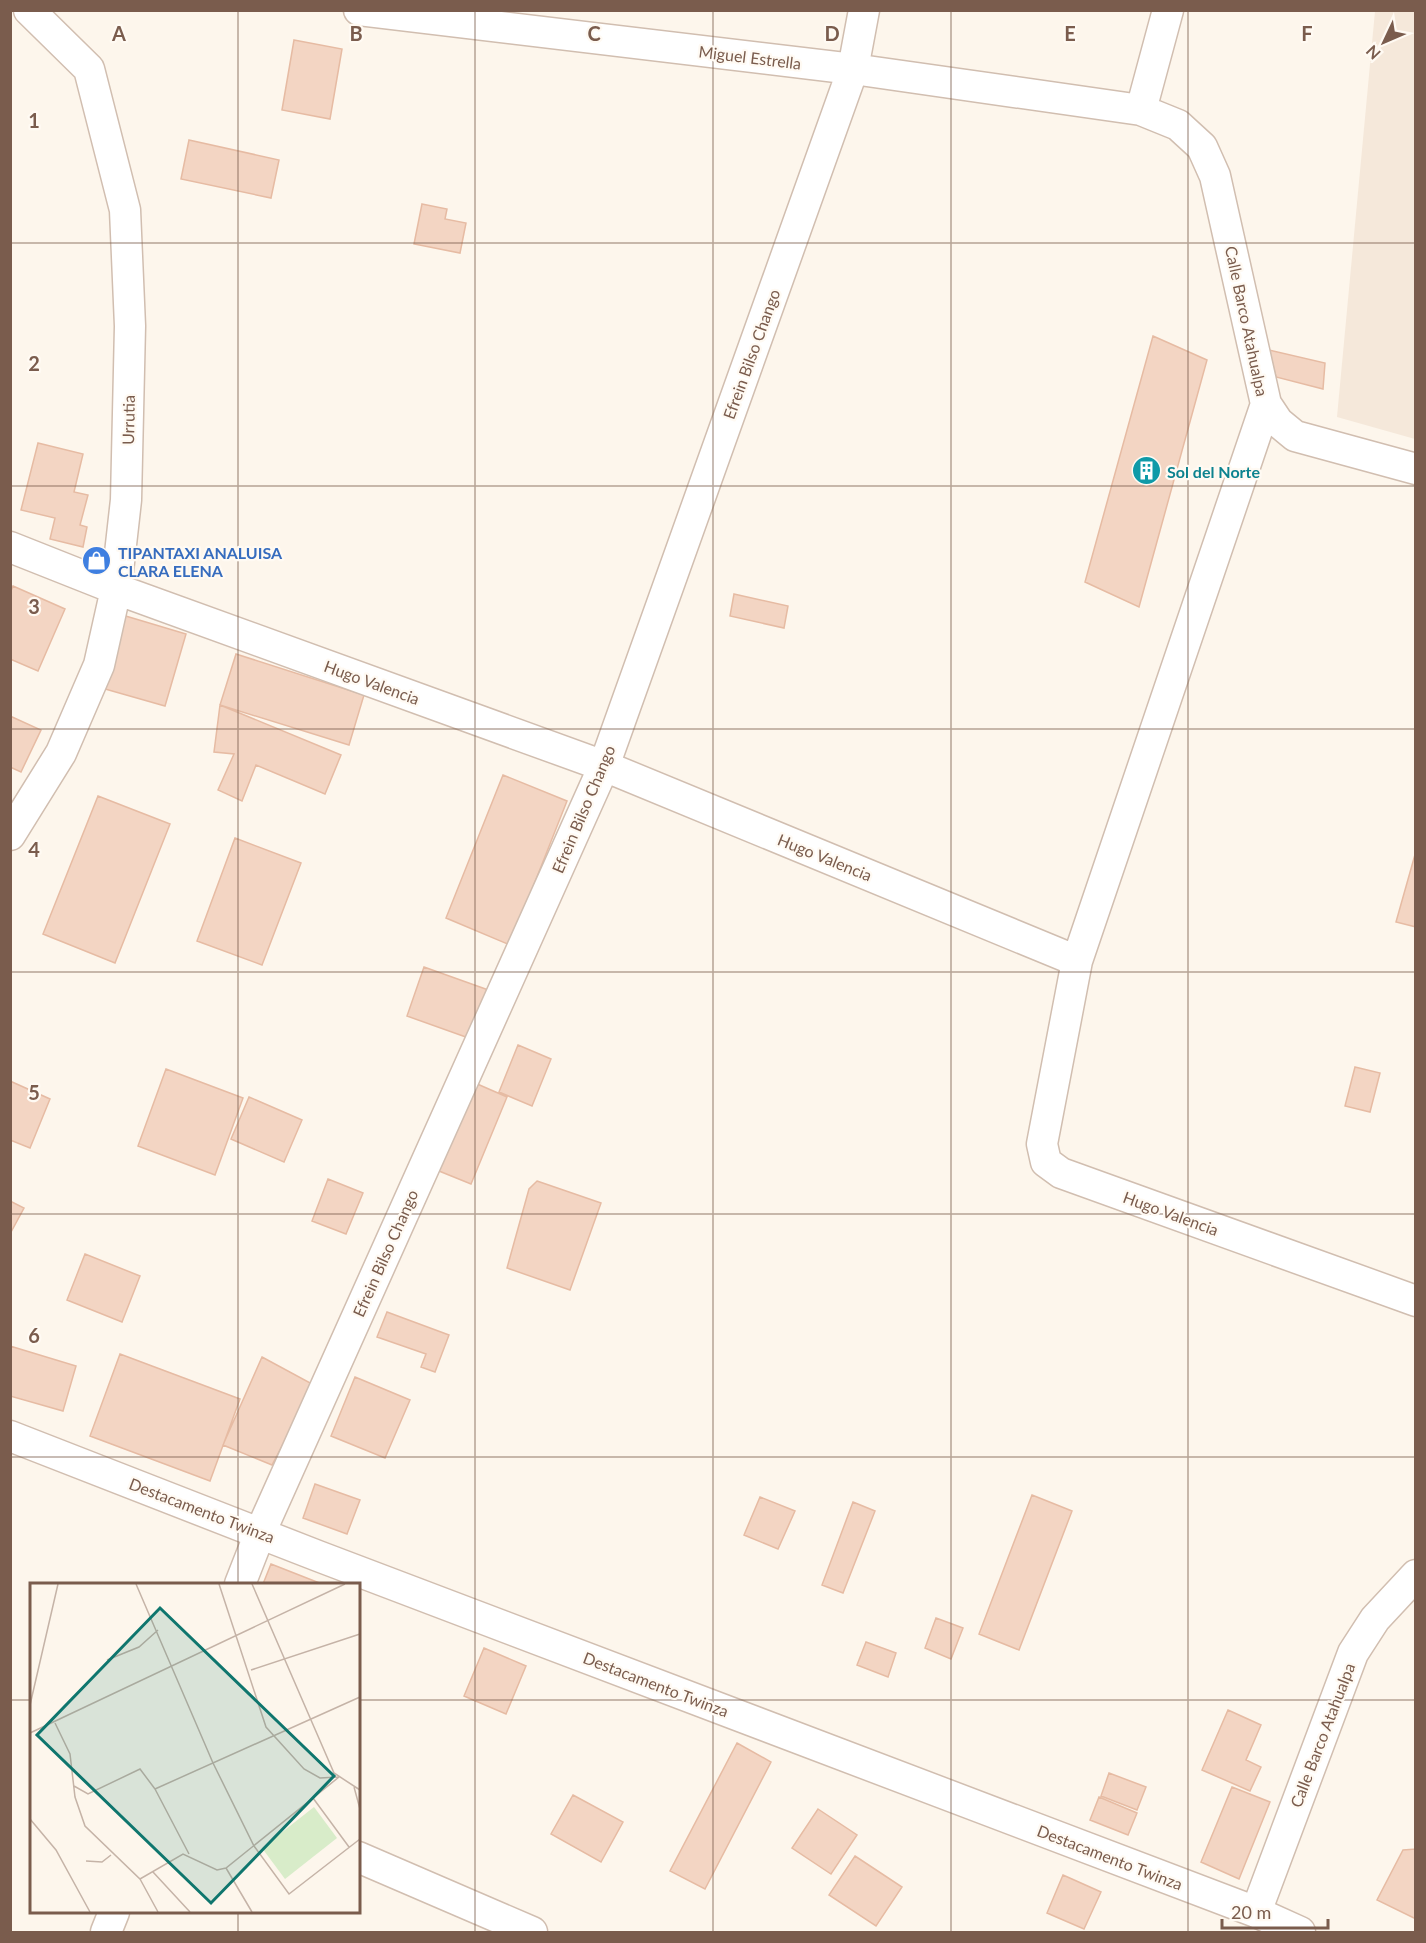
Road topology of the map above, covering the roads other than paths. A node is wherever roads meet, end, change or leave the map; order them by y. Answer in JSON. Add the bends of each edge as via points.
{"nodes":[{"id":1,"x":29,"y":10,"type":"edge"},
{"id":2,"x":359,"y":10,"type":"edge"},
{"id":3,"x":864,"y":10,"type":"edge"},
{"id":4,"x":1168,"y":10,"type":"edge"},
{"id":5,"x":853,"y":69,"type":"junction"},
{"id":6,"x":1141,"y":111,"type":"junction"},
{"id":7,"x":1266,"y":404,"type":"junction"},
{"id":8,"x":1416,"y":469,"type":"edge"},
{"id":9,"x":10,"y":547,"type":"edge"},
{"id":10,"x":116,"y":589,"type":"junction"},
{"id":11,"x":604,"y":766,"type":"junction"},
{"id":12,"x":10,"y":835,"type":"edge"},
{"id":13,"x":1077,"y":961,"type":"junction"},
{"id":14,"x":1416,"y":1301,"type":"edge"},
{"id":15,"x":10,"y":1436,"type":"edge"},
{"id":16,"x":260,"y":1533,"type":"junction"},
{"id":17,"x":1416,"y":1575,"type":"edge"},
{"id":18,"x":240,"y":1583,"type":"edge"},
{"id":19,"x":360,"y":1858,"type":"edge"},
{"id":20,"x":1256,"y":1912,"type":"junction"},
{"id":21,"x":113,"y":1913,"type":"edge"},
{"id":22,"x":106,"y":1932,"type":"edge"},
{"id":23,"x":532,"y":1932,"type":"edge"},
{"id":24,"x":1300,"y":1932,"type":"edge"}],
"edges":[{"from":1,"to":10,"type":"street","name":"Urrutia","via":[[89,69],[125,210],[130,326],[126,500]]},
{"from":2,"to":5,"type":"street","name":"Miguel Estrella"},
{"from":3,"to":5,"type":"street","name":"Efrein Bilso Chango"},
{"from":4,"to":6,"type":"street"},
{"from":5,"to":6,"type":"street","name":"Miguel Estrella"},
{"from":5,"to":11,"type":"street","name":"Efrein Bilso Chango"},
{"from":6,"to":7,"type":"street","name":"Calle Barco Atahualpa","via":[[1178,125],[1202,147],[1215,176]]},
{"from":7,"to":8,"type":"street","name":"Calle Barco Atahualpa","via":[[1278,422],[1295,436]]},
{"from":7,"to":13,"type":"street"},
{"from":9,"to":10,"type":"street","name":"Hugo Valencia"},
{"from":10,"to":11,"type":"street","name":"Hugo Valencia"},
{"from":10,"to":12,"type":"street","name":"Urrutia","via":[[99,664],[61,753]]},
{"from":11,"to":13,"type":"street","name":"Hugo Valencia"},
{"from":11,"to":16,"type":"street","name":"Efrein Bilso Chango"},
{"from":13,"to":14,"type":"street","name":"Hugo Valencia","via":[[1042,1144],[1046,1162],[1061,1173]]},
{"from":15,"to":16,"type":"street","name":"Destacamento Twinza"},
{"from":16,"to":18,"type":"street","name":"Efrein Bilso Chango"},
{"from":16,"to":20,"type":"street","name":"Destacamento Twinza"},
{"from":17,"to":20,"type":"street","name":"Calle Barco Atahualpa","via":[[1375,1619],[1353,1653]]},
{"from":19,"to":23,"type":"street"},
{"from":20,"to":24,"type":"street","name":"Destacamento Twinza"},
{"from":21,"to":22,"type":"street"}]}
